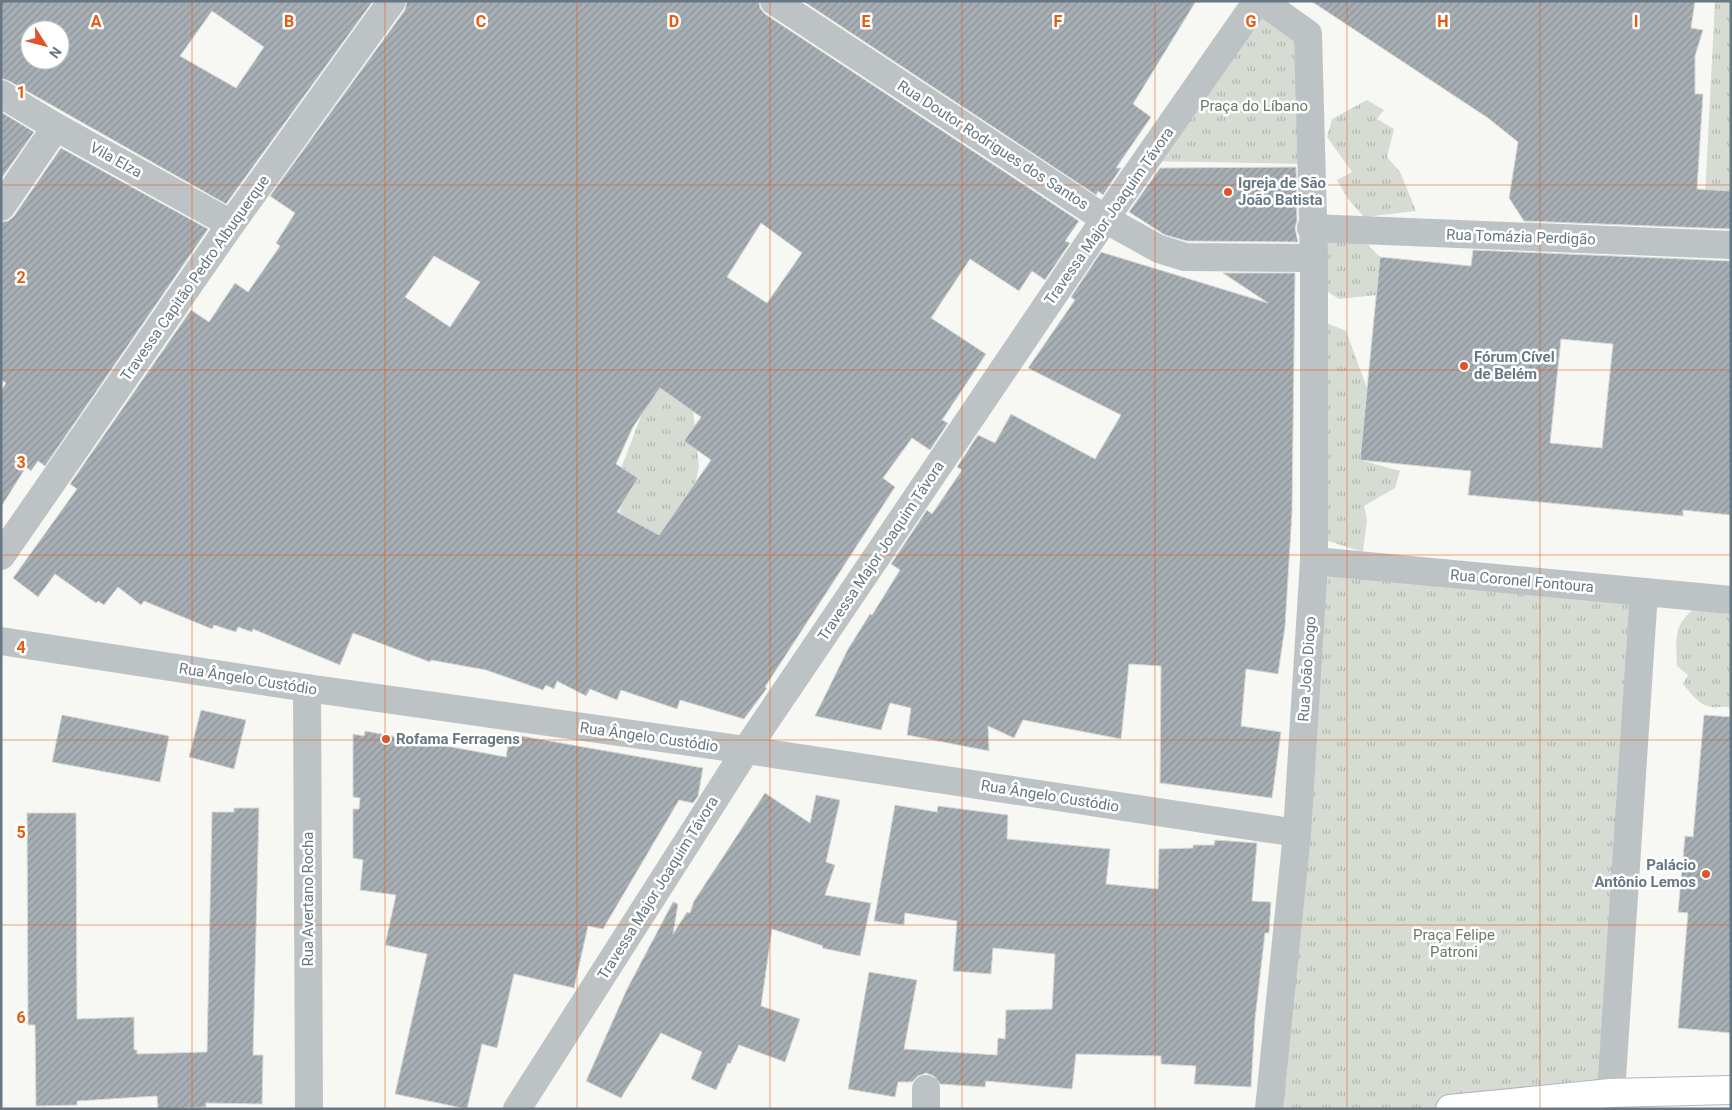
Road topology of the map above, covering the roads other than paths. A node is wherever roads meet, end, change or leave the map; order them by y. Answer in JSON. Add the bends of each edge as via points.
{"nodes":[{"id":1,"x":392,"y":1,"type":"edge"},
{"id":2,"x":774,"y":1,"type":"edge"},
{"id":3,"x":1257,"y":1,"type":"edge"},
{"id":4,"x":1262,"y":1,"type":"edge"},
{"id":5,"x":1,"y":94,"type":"edge"},
{"id":6,"x":56,"y":127,"type":"junction"},
{"id":7,"x":1,"y":207,"type":"edge"},
{"id":8,"x":1105,"y":219,"type":"junction"},
{"id":9,"x":231,"y":224,"type":"junction"},
{"id":10,"x":1312,"y":228,"type":"junction"},
{"id":11,"x":1731,"y":245,"type":"edge"},
{"id":12,"x":1314,"y":258,"type":"junction"},
{"id":13,"x":1,"y":556,"type":"edge"},
{"id":14,"x":1314,"y":561,"type":"junction"},
{"id":15,"x":1644,"y":592,"type":"junction"},
{"id":16,"x":1731,"y":600,"type":"edge"},
{"id":17,"x":1,"y":641,"type":"edge"},
{"id":18,"x":306,"y":688,"type":"junction"},
{"id":19,"x":746,"y":750,"type":"junction"},
{"id":20,"x":1297,"y":833,"type":"junction"},
{"id":21,"x":1731,"y":1090,"type":"edge"},
{"id":22,"x":1611,"y":1093,"type":"junction"},
{"id":23,"x":1682,"y":1100,"type":"edge"},
{"id":24,"x":308,"y":1109,"type":"edge"},
{"id":25,"x":517,"y":1109,"type":"edge"},
{"id":26,"x":1269,"y":1109,"type":"edge"},
{"id":27,"x":1450,"y":1109,"type":"edge"}],
"edges":[{"from":1,"to":9,"type":"street","name":"Travessa Capitão Pedro Albuquerque"},
{"from":2,"to":8,"type":"street","name":"Rua Doutor Rodrigues dos Santos"},
{"from":3,"to":8,"type":"street","name":"Travessa Major Joaquim Távora"},
{"from":4,"to":10,"type":"street","name":"Rua João Diogo","via":[[1308,34]]},
{"from":5,"to":6,"type":"street","name":"Vila Elza"},
{"from":6,"to":7,"type":"street"},
{"from":6,"to":9,"type":"street","name":"Vila Elza"},
{"from":8,"to":12,"type":"street","name":"Rua Doutor Rodrigues dos Santos","via":[[1159,249],[1185,257]]},
{"from":8,"to":19,"type":"street","name":"Travessa Major Joaquim Távora"},
{"from":9,"to":13,"type":"street","name":"Travessa Capitão Pedro Albuquerque"},
{"from":10,"to":11,"type":"street","name":"Rua Tomázia Perdigão"},
{"from":10,"to":12,"type":"street","name":"Rua João Diogo"},
{"from":12,"to":14,"type":"street","name":"Rua João Diogo"},
{"from":14,"to":15,"type":"street","name":"Rua Coronel Fontoura"},
{"from":14,"to":20,"type":"street","name":"Rua João Diogo"},
{"from":15,"to":16,"type":"street","name":"Rua Coronel Fontoura"},
{"from":15,"to":22,"type":"street"},
{"from":17,"to":18,"type":"street","name":"Rua Ângelo Custódio"},
{"from":18,"to":19,"type":"street","name":"Rua Ângelo Custódio"},
{"from":18,"to":24,"type":"street","name":"Rua Avertano Rocha"},
{"from":19,"to":20,"type":"street","name":"Rua Ângelo Custódio"},
{"from":19,"to":25,"type":"street","name":"Travessa Major Joaquim Távora"},
{"from":20,"to":26,"type":"street","name":"Rua João Diogo"},
{"from":21,"to":23,"type":"main road"},
{"from":22,"to":23,"type":"main road"},
{"from":22,"to":27,"type":"main road"}]}
